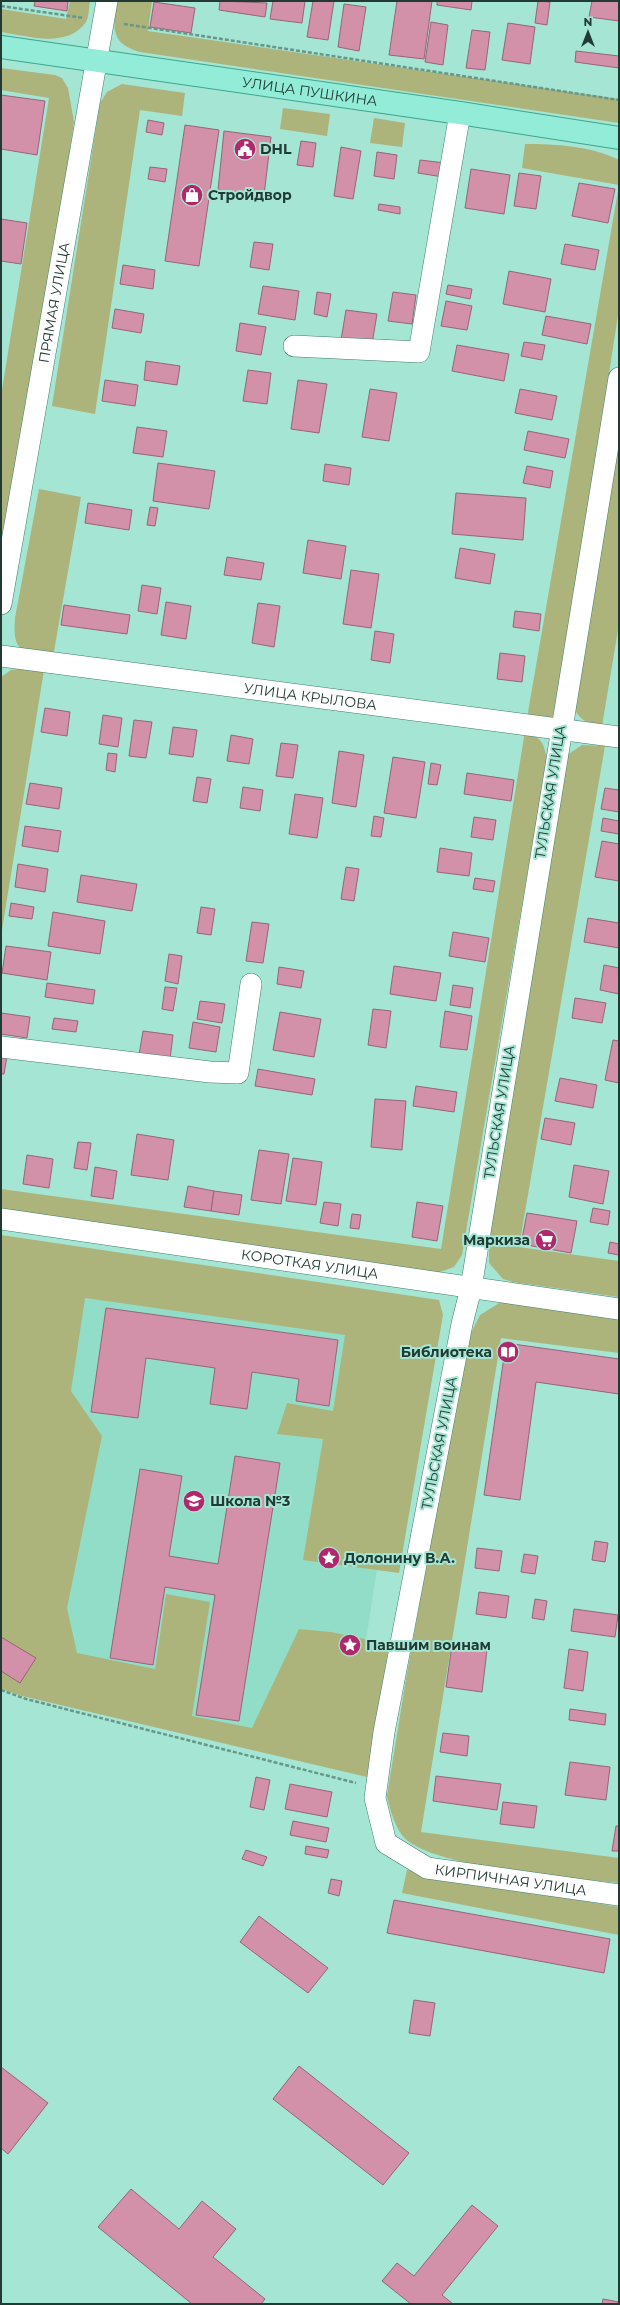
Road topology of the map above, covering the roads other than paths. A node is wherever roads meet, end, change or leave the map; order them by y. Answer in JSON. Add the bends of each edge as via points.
{"nodes":[{"id":1,"x":107,"y":1,"type":"edge"},
{"id":2,"x":1,"y":47,"type":"edge"},
{"id":3,"x":97,"y":60,"type":"junction"},
{"id":4,"x":460,"y":113,"type":"junction"},
{"id":5,"x":619,"y":138,"type":"edge"},
{"id":6,"x":294,"y":346,"type":"dead end"},
{"id":7,"x":619,"y":378,"type":"edge"},
{"id":8,"x":1,"y":604,"type":"edge"},
{"id":9,"x":1,"y":656,"type":"edge"},
{"id":10,"x":561,"y":728,"type":"junction"},
{"id":11,"x":619,"y":737,"type":"edge"},
{"id":12,"x":251,"y":984,"type":"dead end"},
{"id":13,"x":1,"y":1047,"type":"edge"},
{"id":14,"x":1,"y":1219,"type":"edge"},
{"id":15,"x":471,"y":1288,"type":"junction"},
{"id":16,"x":619,"y":1309,"type":"edge"},
{"id":17,"x":386,"y":1843,"type":"joint"},
{"id":18,"x":619,"y":1895,"type":"edge"}],
"edges":[{"from":1,"to":3,"type":"street","name":"ПРЯМАЯ УЛИЦА"},
{"from":2,"to":3,"type":"main road","name":"УЛИЦА ПУШКИНА"},
{"from":3,"to":4,"type":"main road","name":"УЛИЦА ПУШКИНА"},
{"from":3,"to":8,"type":"street","name":"ПРЯМАЯ УЛИЦА"},
{"from":4,"to":5,"type":"main road","name":"УЛИЦА ПУШКИНА"},
{"from":4,"to":6,"type":"street","via":[[419,352]]},
{"from":7,"to":10,"type":"street","name":"ТУЛЬСКАЯ УЛИЦА"},
{"from":9,"to":10,"type":"street","name":"УЛИЦА КРЫЛОВА"},
{"from":10,"to":11,"type":"street","name":"УЛИЦА КРЫЛОВА"},
{"from":10,"to":15,"type":"street","name":"ТУЛЬСКАЯ УЛИЦА"},
{"from":12,"to":13,"type":"street","via":[[238,1073],[210,1072]]},
{"from":14,"to":15,"type":"street","name":"КОРОТКАЯ УЛИЦА"},
{"from":15,"to":16,"type":"street","name":"КОРОТКАЯ УЛИЦА"},
{"from":15,"to":17,"type":"street","name":"ТУЛЬСКАЯ УЛИЦА","via":[[387,1717],[375,1798]]},
{"from":17,"to":18,"type":"street","name":"КИРПИЧНАЯ УЛИЦА","via":[[427,1868]]}]}
